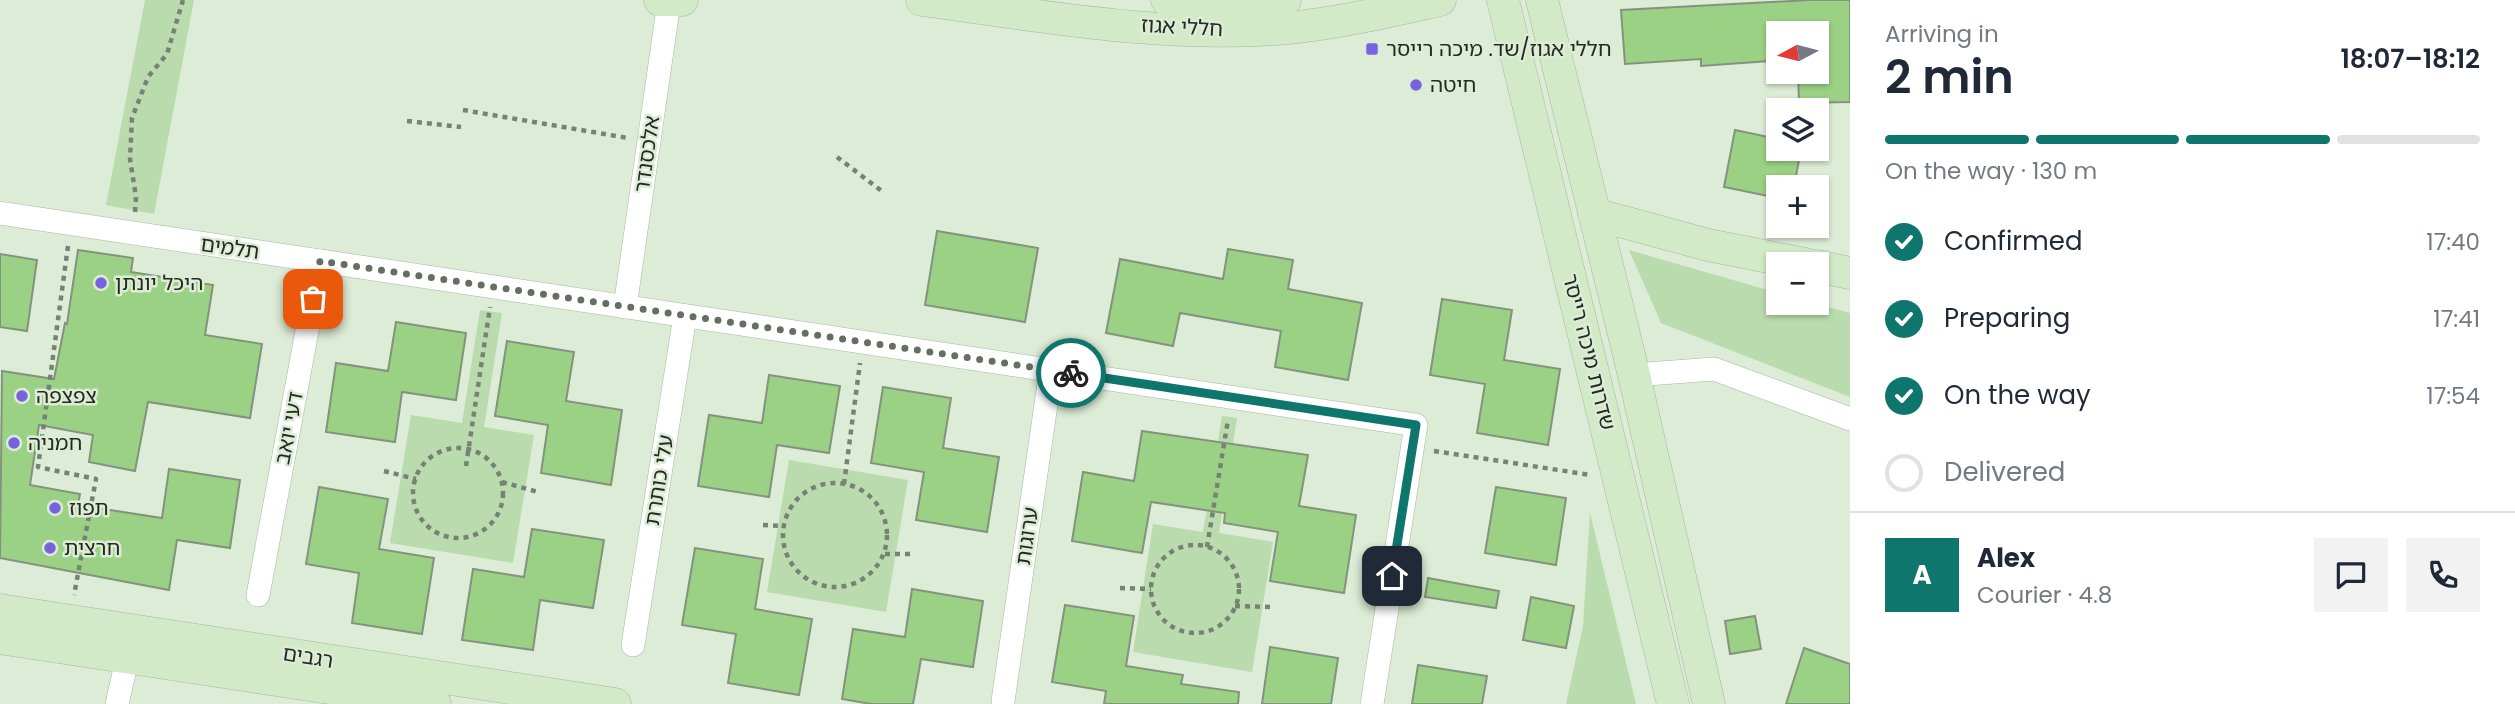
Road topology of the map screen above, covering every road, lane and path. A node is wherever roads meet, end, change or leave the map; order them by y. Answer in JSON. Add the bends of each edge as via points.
{"nodes":[{"id":1,"x":183,"y":0,"type":"edge"},
{"id":2,"x":922,"y":0,"type":"edge"},
{"id":3,"x":1167,"y":0,"type":"edge"},
{"id":4,"x":1285,"y":0,"type":"edge"},
{"id":5,"x":1440,"y":0,"type":"edge"},
{"id":6,"x":1503,"y":0,"type":"edge"},
{"id":7,"x":1542,"y":0,"type":"edge"},
{"id":8,"x":670,"y":1,"type":"edge"},
{"id":9,"x":1029,"y":7,"type":"edge"},
{"id":10,"x":463,"y":110,"type":"dead end"},
{"id":11,"x":407,"y":121,"type":"dead end"},
{"id":12,"x":461,"y":127,"type":"dead end"},
{"id":13,"x":649,"y":141,"type":"junction"},
{"id":14,"x":837,"y":157,"type":"dead end"},
{"id":15,"x":883,"y":192,"type":"dead end"},
{"id":16,"x":0,"y":213,"type":"edge"},
{"id":17,"x":1594,"y":214,"type":"junction"},
{"id":18,"x":71,"y":224,"type":"junction"},
{"id":19,"x":133,"y":233,"type":"junction"},
{"id":20,"x":1766,"y":256,"type":"edge"},
{"id":21,"x":320,"y":261,"type":"junction"},
{"id":22,"x":1829,"y":269,"type":"edge"},
{"id":23,"x":1850,"y":273,"type":"edge"},
{"id":24,"x":493,"y":287,"type":"junction"},
{"id":25,"x":625,"y":307,"type":"junction"},
{"id":26,"x":685,"y":316,"type":"junction"},
{"id":27,"x":863,"y":340,"type":"junction"},
{"id":28,"x":1051,"y":370,"type":"junction"},
{"id":29,"x":1634,"y":375,"type":"junction"},
{"id":30,"x":1231,"y":396,"type":"junction"},
{"id":31,"x":1850,"y":419,"type":"edge"},
{"id":32,"x":1412,"y":448,"type":"junction"},
{"id":33,"x":470,"y":449,"type":"junction"},
{"id":34,"x":466,"y":466,"type":"dead end"},
{"id":35,"x":384,"y":471,"type":"dead end"},
{"id":36,"x":1620,"y":479,"type":"junction"},
{"id":37,"x":416,"y":480,"type":"junction"},
{"id":38,"x":502,"y":482,"type":"junction"},
{"id":39,"x":844,"y":484,"type":"junction"},
{"id":40,"x":538,"y":492,"type":"dead end"},
{"id":41,"x":763,"y":525,"type":"dead end"},
{"id":42,"x":784,"y":526,"type":"junction"},
{"id":43,"x":1207,"y":547,"type":"junction"},
{"id":44,"x":885,"y":554,"type":"junction"},
{"id":45,"x":912,"y":554,"type":"dead end"},
{"id":46,"x":1121,"y":588,"type":"dead end"},
{"id":47,"x":1151,"y":589,"type":"junction"},
{"id":48,"x":258,"y":595,"type":"dead end"},
{"id":49,"x":1235,"y":606,"type":"junction"},
{"id":50,"x":1272,"y":607,"type":"dead end"},
{"id":51,"x":0,"y":610,"type":"edge"},
{"id":52,"x":69,"y":621,"type":"junction"},
{"id":53,"x":0,"y":638,"type":"edge"},
{"id":54,"x":130,"y":644,"type":"junction"},
{"id":55,"x":633,"y":645,"type":"dead end"},
{"id":56,"x":1003,"y":701,"type":"dead end"},
{"id":57,"x":117,"y":704,"type":"edge"},
{"id":58,"x":435,"y":704,"type":"edge"},
{"id":59,"x":615,"y":704,"type":"edge"},
{"id":60,"x":1372,"y":704,"type":"edge"},
{"id":61,"x":1674,"y":704,"type":"edge"},
{"id":62,"x":1709,"y":704,"type":"edge"}],
"edges":[{"from":1,"to":19,"type":"path","via":[[167,54],[148,77],[132,118]]},
{"from":2,"to":9,"type":"street","name":"חללי אגוז"},
{"from":3,"to":4,"type":"street","name":"חללי אגוז"},
{"from":5,"to":9,"type":"street","name":"חללי אגוז","via":[[1329,23],[1258,30],[1158,27]]},
{"from":6,"to":36,"type":"street","name":"שדרות מיכה רייסר"},
{"from":7,"to":17,"type":"street","name":"שדרות מיכה רייסר"},
{"from":8,"to":13,"type":"street","name":"אלכסנדר"},
{"from":10,"to":13,"type":"path"},
{"from":11,"to":12,"type":"path"},
{"from":13,"to":25,"type":"street","name":"אלכסנדר"},
{"from":14,"to":15,"type":"path"},
{"from":16,"to":18,"type":"street","name":"תלמים"},
{"from":17,"to":20,"type":"street"},
{"from":17,"to":29,"type":"street","name":"שדרות מיכה רייסר"},
{"from":18,"to":19,"type":"street","name":"תלמים"},
{"from":18,"to":52,"type":"path","via":[[38,467],[96,479]]},
{"from":19,"to":21,"type":"street","name":"תלמים"},
{"from":21,"to":24,"type":"street","name":"תלמים"},
{"from":21,"to":48,"type":"street","name":"דעי יואב"},
{"from":22,"to":23,"type":"street"},
{"from":24,"to":25,"type":"street","name":"תלמים"},
{"from":24,"to":33,"type":"path"},
{"from":25,"to":26,"type":"street","name":"תלמים"},
{"from":26,"to":27,"type":"street","name":"תלמים"},
{"from":26,"to":55,"type":"street","name":"עלי כותרת"},
{"from":27,"to":28,"type":"street","name":"תלמים"},
{"from":27,"to":39,"type":"path"},
{"from":28,"to":30,"type":"street","name":"תלמים"},
{"from":28,"to":56,"type":"street","name":"ערוגות"},
{"from":29,"to":31,"type":"street","via":[[1714,369]]},
{"from":29,"to":62,"type":"street","name":"שדרות מיכה רייסר"},
{"from":30,"to":32,"type":"street","name":"תלמים","via":[[1416,425]]},
{"from":30,"to":43,"type":"path"},
{"from":32,"to":36,"type":"path"},
{"from":32,"to":60,"type":"street"},
{"from":33,"to":34,"type":"path"},
{"from":33,"to":37,"type":"path","via":[[447,448],[433,455],[421,466]]},
{"from":33,"to":38,"type":"path","via":[[485,456]]},
{"from":35,"to":37,"type":"path"},
{"from":36,"to":61,"type":"street","name":"שדרות מיכה רייסר"},
{"from":37,"to":38,"type":"path","via":[[414,503],[421,518],[432,529],[458,538],[474,536],[498,515]]},
{"from":38,"to":40,"type":"path"},
{"from":39,"to":42,"type":"path","via":[[814,487],[799,497]]},
{"from":39,"to":44,"type":"path","via":[[866,492],[879,506],[886,522]]},
{"from":41,"to":42,"type":"path"},
{"from":42,"to":44,"type":"path","via":[[783,545],[790,562],[818,585],[844,587],[862,581]]},
{"from":43,"to":47,"type":"path","via":[[1192,545],[1165,557]]},
{"from":43,"to":49,"type":"path","via":[[1230,563],[1237,576]]},
{"from":44,"to":45,"type":"path"},
{"from":46,"to":47,"type":"path"},
{"from":47,"to":49,"type":"path","via":[[1161,618],[1181,631],[1211,631],[1224,623]]},
{"from":49,"to":50,"type":"path"},
{"from":51,"to":52,"type":"street","name":"רגבים"},
{"from":52,"to":54,"type":"street","name":"רגבים"},
{"from":53,"to":54,"type":"street","name":"רגבים"},
{"from":54,"to":57,"type":"street"},
{"from":54,"to":58,"type":"street","name":"רגבים"},
{"from":54,"to":59,"type":"street","name":"רגבים"}]}
